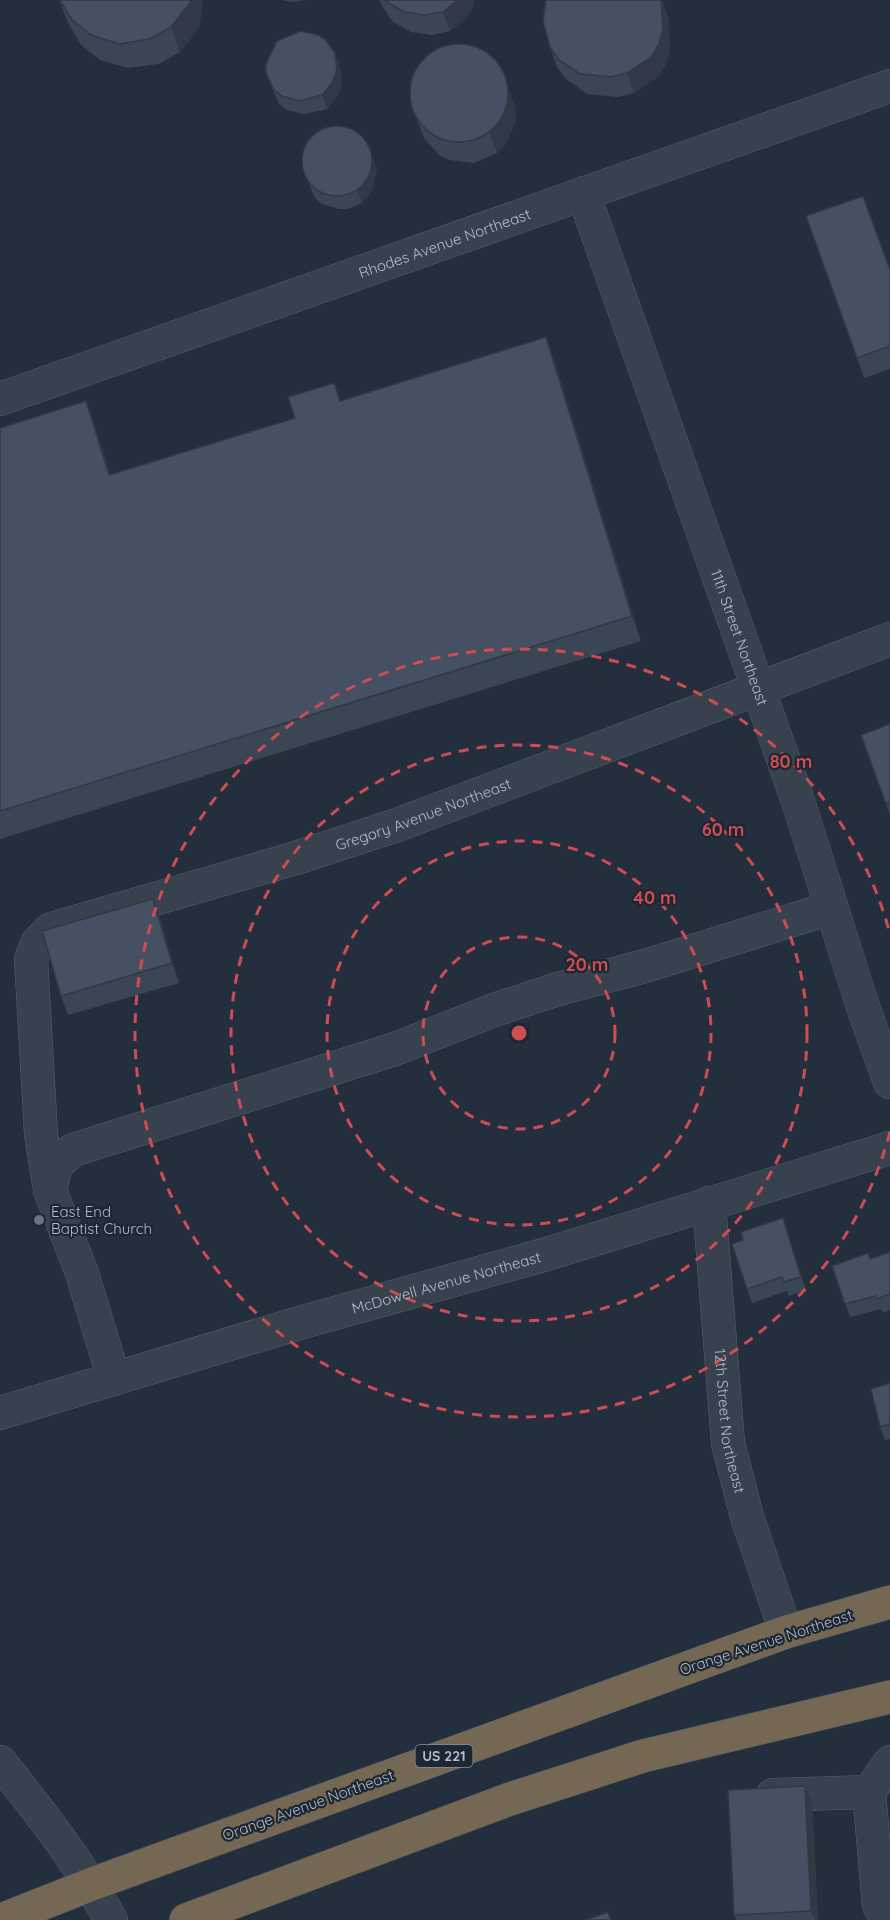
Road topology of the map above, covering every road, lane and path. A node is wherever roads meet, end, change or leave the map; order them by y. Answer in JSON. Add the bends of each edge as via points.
{"nodes":[{"id":1,"x":890,"y":86,"type":"edge"},
{"id":2,"x":583,"y":193,"type":"junction"},
{"id":3,"x":0,"y":399,"type":"edge"},
{"id":4,"x":890,"y":639,"type":"edge"},
{"id":5,"x":758,"y":690,"type":"junction"},
{"id":6,"x":831,"y":908,"type":"junction"},
{"id":7,"x":890,"y":1082,"type":"edge"},
{"id":8,"x":890,"y":1148,"type":"edge"},
{"id":9,"x":50,"y":1190,"type":"junction"},
{"id":10,"x":709,"y":1203,"type":"junction"},
{"id":11,"x":114,"y":1379,"type":"junction"},
{"id":12,"x":0,"y":1413,"type":"edge"},
{"id":13,"x":890,"y":1602,"type":"edge"},
{"id":14,"x":786,"y":1632,"type":"junction"},
{"id":15,"x":889,"y":1705,"type":"edge"},
{"id":16,"x":0,"y":1762,"type":"edge"},
{"id":17,"x":890,"y":1762,"type":"edge"},
{"id":18,"x":869,"y":1792,"type":"junction"},
{"id":19,"x":773,"y":1795,"type":"edge"},
{"id":20,"x":92,"y":1884,"type":"junction"},
{"id":21,"x":1,"y":1920,"type":"edge"},
{"id":22,"x":111,"y":1920,"type":"edge"},
{"id":23,"x":186,"y":1920,"type":"edge"},
{"id":24,"x":890,"y":1920,"type":"edge"}],
"edges":[{"from":1,"to":2,"type":"street","name":"Rhodes Avenue Northeast"},
{"from":2,"to":3,"type":"street","name":"Rhodes Avenue Northeast"},
{"from":2,"to":5,"type":"street","name":"11th Street Northeast"},
{"from":4,"to":5,"type":"street","name":"Gregory Avenue Northeast"},
{"from":5,"to":6,"type":"street","name":"11th Street Northeast"},
{"from":5,"to":9,"type":"street","name":"Gregory Avenue Northeast","via":[[397,825],[51,929],[38,942],[31,959],[41,1134]]},
{"from":6,"to":7,"type":"street","name":"11th Street Northeast"},
{"from":6,"to":9,"type":"street","via":[[558,989],[395,1048],[73,1150],[56,1165]]},
{"from":8,"to":10,"type":"street","name":"McDowell Avenue Northeast"},
{"from":9,"to":11,"type":"street","name":"Gregory Avenue Northeast","via":[[82,1273]]},
{"from":10,"to":11,"type":"street","name":"McDowell Avenue Northeast"},
{"from":10,"to":14,"type":"street","name":"12th Street Northeast","via":[[728,1443],[747,1517]]},
{"from":11,"to":12,"type":"street","name":"McDowell Avenue Northeast"},
{"from":13,"to":14,"type":"highway","name":"Orange Avenue Northeast","number":"US 221"},
{"from":14,"to":20,"type":"highway","name":"Orange Avenue Northeast","number":"US 221"},
{"from":15,"to":23,"type":"highway","via":[[644,1756],[510,1799]]},
{"from":16,"to":20,"type":"street"},
{"from":17,"to":18,"type":"street"},
{"from":18,"to":19,"type":"street"},
{"from":18,"to":24,"type":"street","via":[[879,1906]]},
{"from":20,"to":21,"type":"highway","name":"Orange Avenue Northeast","number":"US 221"},
{"from":20,"to":22,"type":"street"}]}
